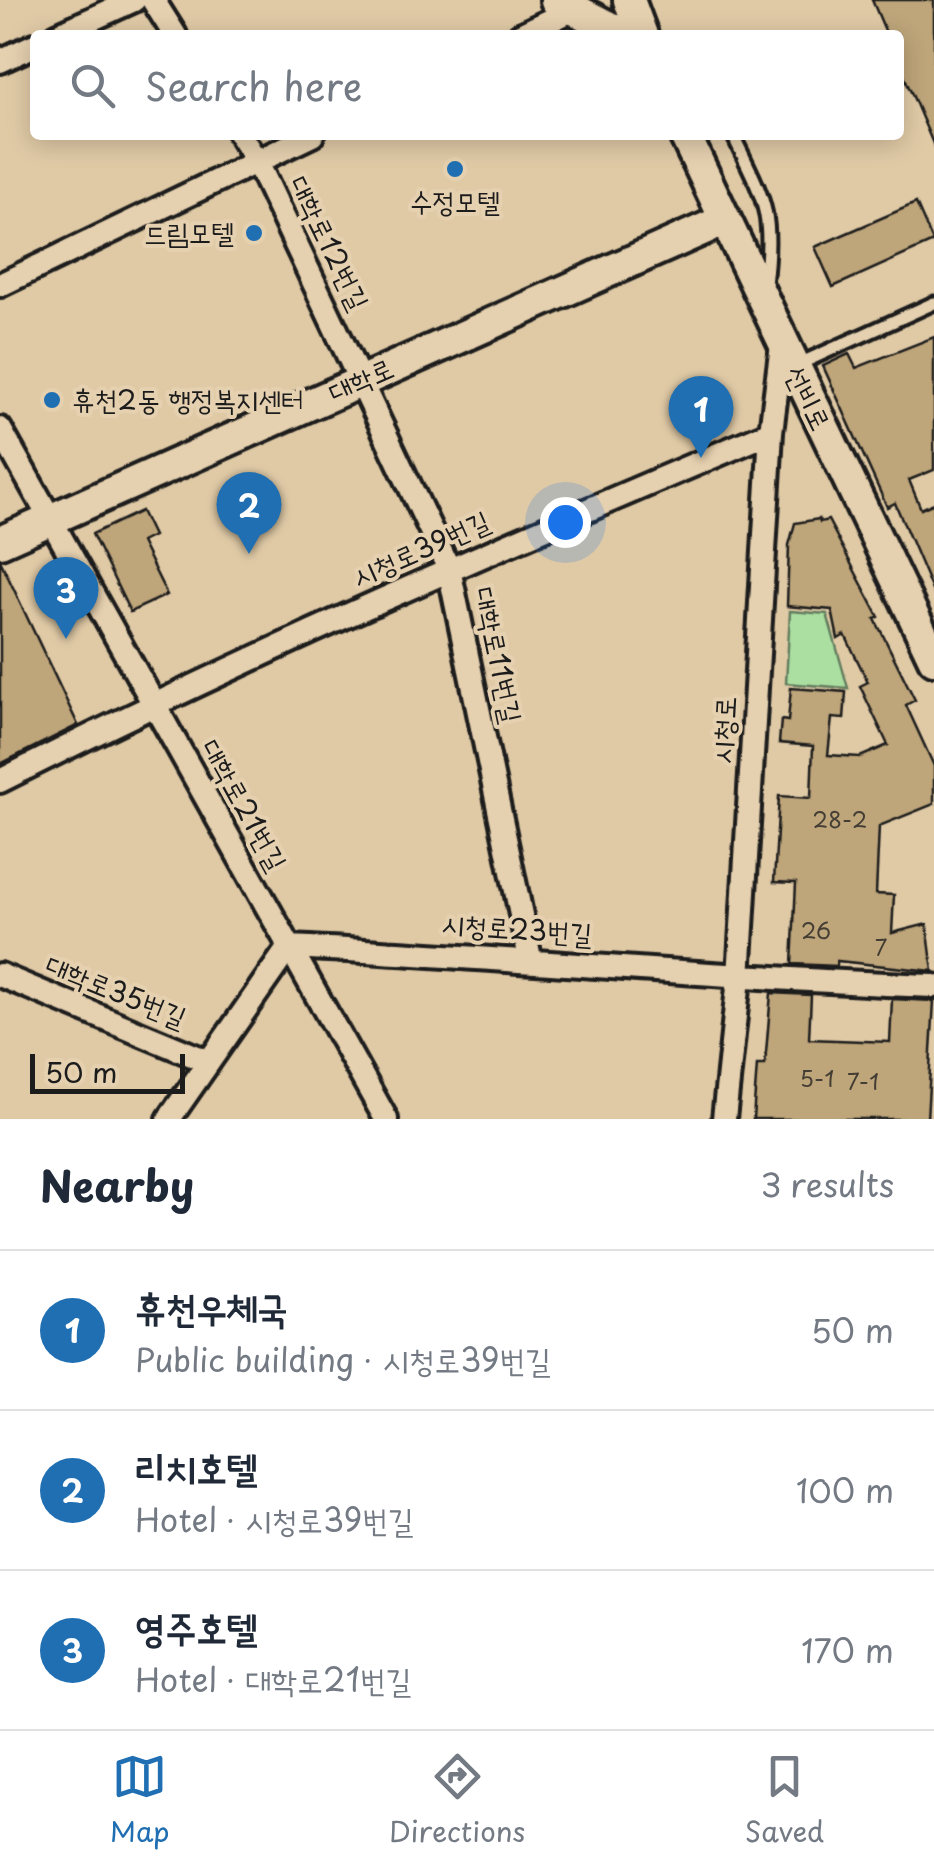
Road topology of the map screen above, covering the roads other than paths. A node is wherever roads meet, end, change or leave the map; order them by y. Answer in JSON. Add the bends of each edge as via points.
{"nodes":[{"id":1,"x":134,"y":0,"type":"edge"},
{"id":2,"x":153,"y":0,"type":"edge"},
{"id":3,"x":629,"y":0,"type":"edge"},
{"id":4,"x":563,"y":6,"type":"edge"},
{"id":5,"x":68,"y":30,"type":"edge"},
{"id":6,"x":172,"y":30,"type":"edge"},
{"id":7,"x":527,"y":30,"type":"edge"},
{"id":8,"x":614,"y":30,"type":"edge"},
{"id":9,"x":640,"y":30,"type":"edge"},
{"id":10,"x":30,"y":47,"type":"edge"},
{"id":11,"x":0,"y":61,"type":"edge"},
{"id":12,"x":243,"y":140,"type":"edge"},
{"id":13,"x":302,"y":140,"type":"edge"},
{"id":14,"x":687,"y":140,"type":"edge"},
{"id":15,"x":734,"y":140,"type":"edge"},
{"id":16,"x":257,"y":162,"type":"junction"},
{"id":17,"x":722,"y":221,"type":"junction"},
{"id":18,"x":0,"y":286,"type":"edge"},
{"id":19,"x":762,"y":303,"type":"junction"},
{"id":20,"x":934,"y":304,"type":"edge"},
{"id":21,"x":788,"y":356,"type":"junction"},
{"id":22,"x":362,"y":380,"type":"junction"},
{"id":23,"x":0,"y":429,"type":"edge"},
{"id":24,"x":772,"y":432,"type":"junction"},
{"id":25,"x":51,"y":519,"type":"junction"},
{"id":26,"x":0,"y":542,"type":"edge"},
{"id":27,"x":449,"y":569,"type":"junction"},
{"id":28,"x":934,"y":660,"type":"edge"},
{"id":29,"x":152,"y":704,"type":"junction"},
{"id":30,"x":0,"y":780,"type":"edge"},
{"id":31,"x":289,"y":946,"type":"junction"},
{"id":32,"x":530,"y":958,"type":"junction"},
{"id":33,"x":0,"y":976,"type":"edge"},
{"id":34,"x":740,"y":978,"type":"junction"},
{"id":35,"x":934,"y":986,"type":"edge"},
{"id":36,"x":209,"y":1062,"type":"junction"},
{"id":37,"x":169,"y":1119,"type":"edge"},
{"id":38,"x":386,"y":1119,"type":"edge"},
{"id":39,"x":724,"y":1119,"type":"edge"}],
"edges":[{"from":1,"to":5,"type":"street"},
{"from":2,"to":6,"type":"street"},
{"from":3,"to":9,"type":"main road"},
{"from":4,"to":7,"type":"street"},
{"from":4,"to":8,"type":"main road"},
{"from":10,"to":11,"type":"street"},
{"from":12,"to":16,"type":"street","name":"대학로12번길"},
{"from":13,"to":16,"type":"street"},
{"from":14,"to":17,"type":"main road","name":"선비로"},
{"from":15,"to":19,"type":"lane","via":[[772,231]]},
{"from":16,"to":18,"type":"street"},
{"from":16,"to":22,"type":"street","name":"대학로12번길"},
{"from":17,"to":19,"type":"main road","name":"선비로"},
{"from":17,"to":22,"type":"main road","name":"대학로"},
{"from":19,"to":21,"type":"main road","name":"선비로"},
{"from":20,"to":21,"type":"lane"},
{"from":21,"to":24,"type":"street","name":"시청로"},
{"from":21,"to":28,"type":"main road","name":"선비로"},
{"from":22,"to":25,"type":"main road","name":"대학로"},
{"from":22,"to":27,"type":"street","name":"대학로11번길"},
{"from":23,"to":25,"type":"street","name":"대학로21번길"},
{"from":24,"to":27,"type":"street","name":"시청로39번길"},
{"from":24,"to":34,"type":"street","name":"시청로"},
{"from":25,"to":26,"type":"main road","name":"대학로"},
{"from":25,"to":29,"type":"street","name":"대학로21번길"},
{"from":27,"to":29,"type":"street","name":"시청로39번길"},
{"from":27,"to":32,"type":"street","name":"대학로11번길"},
{"from":29,"to":30,"type":"street","name":"시청로39번길"},
{"from":29,"to":31,"type":"street","name":"대학로21번길"},
{"from":31,"to":32,"type":"street","name":"시청로23번길"},
{"from":31,"to":36,"type":"street"},
{"from":31,"to":38,"type":"street","name":"대학로21번길"},
{"from":32,"to":34,"type":"street","name":"시청로23번길"},
{"from":33,"to":36,"type":"street","name":"대학로35번길"},
{"from":34,"to":35,"type":"street","name":"시청로23번길"},
{"from":34,"to":39,"type":"street","name":"시청로"},
{"from":36,"to":37,"type":"street"}]}
